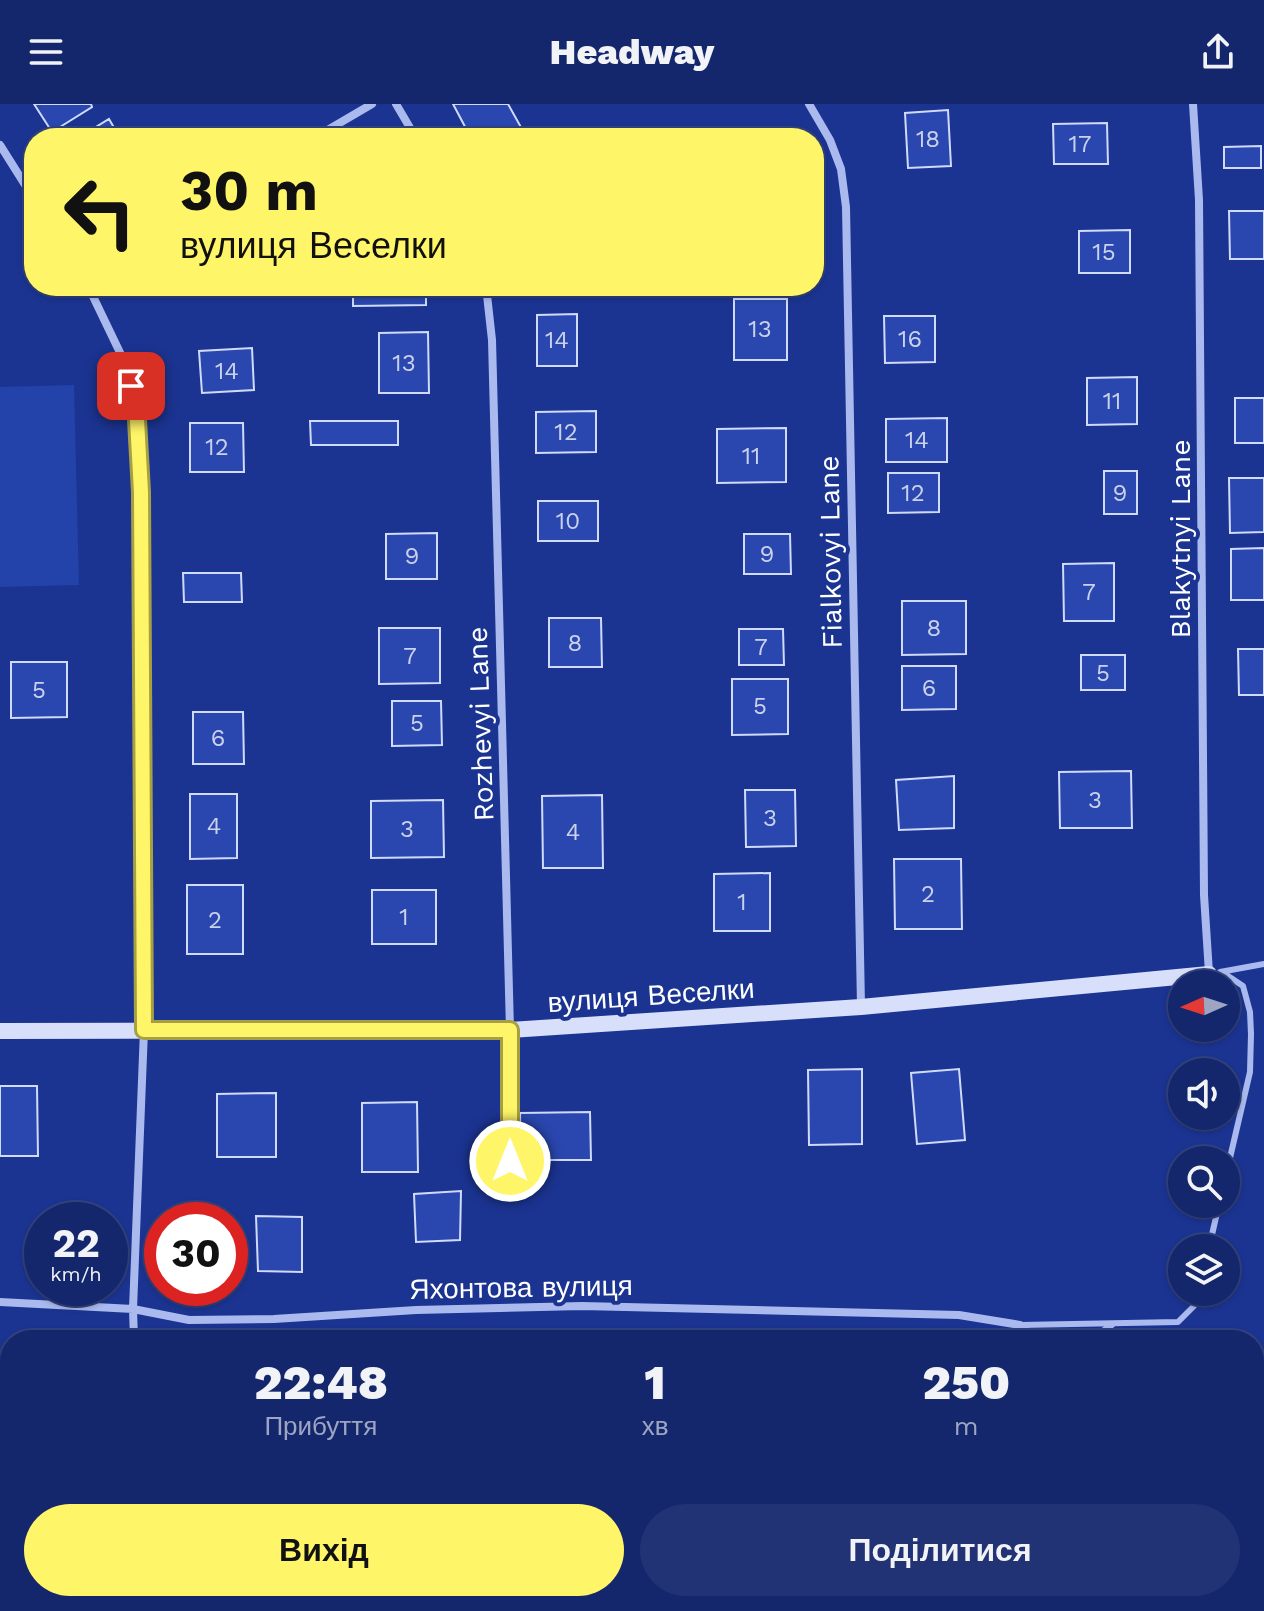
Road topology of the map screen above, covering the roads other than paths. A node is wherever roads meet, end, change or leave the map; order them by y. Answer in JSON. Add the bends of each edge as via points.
{"nodes":[{"id":1,"x":372,"y":104,"type":"edge"},
{"id":2,"x":396,"y":104,"type":"edge"},
{"id":3,"x":809,"y":104,"type":"edge"},
{"id":4,"x":1193,"y":104,"type":"edge"},
{"id":5,"x":331,"y":128,"type":"edge"},
{"id":6,"x":410,"y":128,"type":"edge"},
{"id":7,"x":823,"y":128,"type":"edge"},
{"id":8,"x":824,"y":130,"type":"edge"},
{"id":9,"x":0,"y":145,"type":"edge"},
{"id":10,"x":24,"y":183,"type":"edge"},
{"id":11,"x":93,"y":296,"type":"edge"},
{"id":12,"x":487,"y":296,"type":"edge"},
{"id":13,"x":1264,"y":964,"type":"edge"},
{"id":14,"x":1215,"y":970,"type":"edge"},
{"id":15,"x":1231,"y":970,"type":"edge"},
{"id":16,"x":1168,"y":978,"type":"edge"},
{"id":17,"x":1240,"y":985,"type":"edge"},
{"id":18,"x":861,"y":1007,"type":"junction"},
{"id":19,"x":144,"y":1030,"type":"junction"},
{"id":20,"x":510,"y":1030,"type":"junction"},
{"id":21,"x":0,"y":1031,"type":"edge"},
{"id":22,"x":1233,"y":1146,"type":"edge"},
{"id":23,"x":510,"y":1161,"type":"dead end"},
{"id":24,"x":0,"y":1302,"type":"edge"},
{"id":25,"x":1194,"y":1306,"type":"edge"},
{"id":26,"x":133,"y":1309,"type":"junction"},
{"id":27,"x":1115,"y":1323,"type":"junction"},
{"id":28,"x":1020,"y":1325,"type":"junction"},
{"id":29,"x":134,"y":1330,"type":"edge"},
{"id":30,"x":1026,"y":1330,"type":"edge"},
{"id":31,"x":1104,"y":1330,"type":"edge"}],
"edges":[{"from":1,"to":5,"type":"street"},
{"from":2,"to":6,"type":"street"},
{"from":3,"to":7,"type":"street","name":"Fialkovyi Lane"},
{"from":4,"to":14,"type":"street","name":"Blakytnyi Lane","via":[[1199,200],[1204,879]]},
{"from":8,"to":18,"type":"street","name":"Fialkovyi Lane","via":[[841,169],[846,207]]},
{"from":9,"to":10,"type":"street"},
{"from":11,"to":19,"type":"street","via":[[125,363],[136,402]]},
{"from":12,"to":20,"type":"street","name":"Rozhevyi Lane"},
{"from":13,"to":15,"type":"lane"},
{"from":16,"to":18,"type":"street","name":"вулиця Веселки"},
{"from":17,"to":22,"type":"lane","via":[[1250,1012],[1250,1072]]},
{"from":18,"to":20,"type":"street","name":"вулиця Веселки"},
{"from":19,"to":20,"type":"street","name":"вулиця Веселки"},
{"from":19,"to":21,"type":"street","name":"вулиця Веселки"},
{"from":19,"to":26,"type":"street"},
{"from":20,"to":23,"type":"street","name":"Rozhevyi Lane"},
{"from":24,"to":26,"type":"street","name":"Яхонтова вулиця"},
{"from":25,"to":27,"type":"lane","via":[[1178,1322]]},
{"from":26,"to":28,"type":"street","name":"Яхонтова вулиця","via":[[189,1320],[582,1306],[959,1315]]},
{"from":26,"to":29,"type":"street"},
{"from":27,"to":28,"type":"lane"},
{"from":27,"to":31,"type":"lane"},
{"from":28,"to":30,"type":"street"}]}
